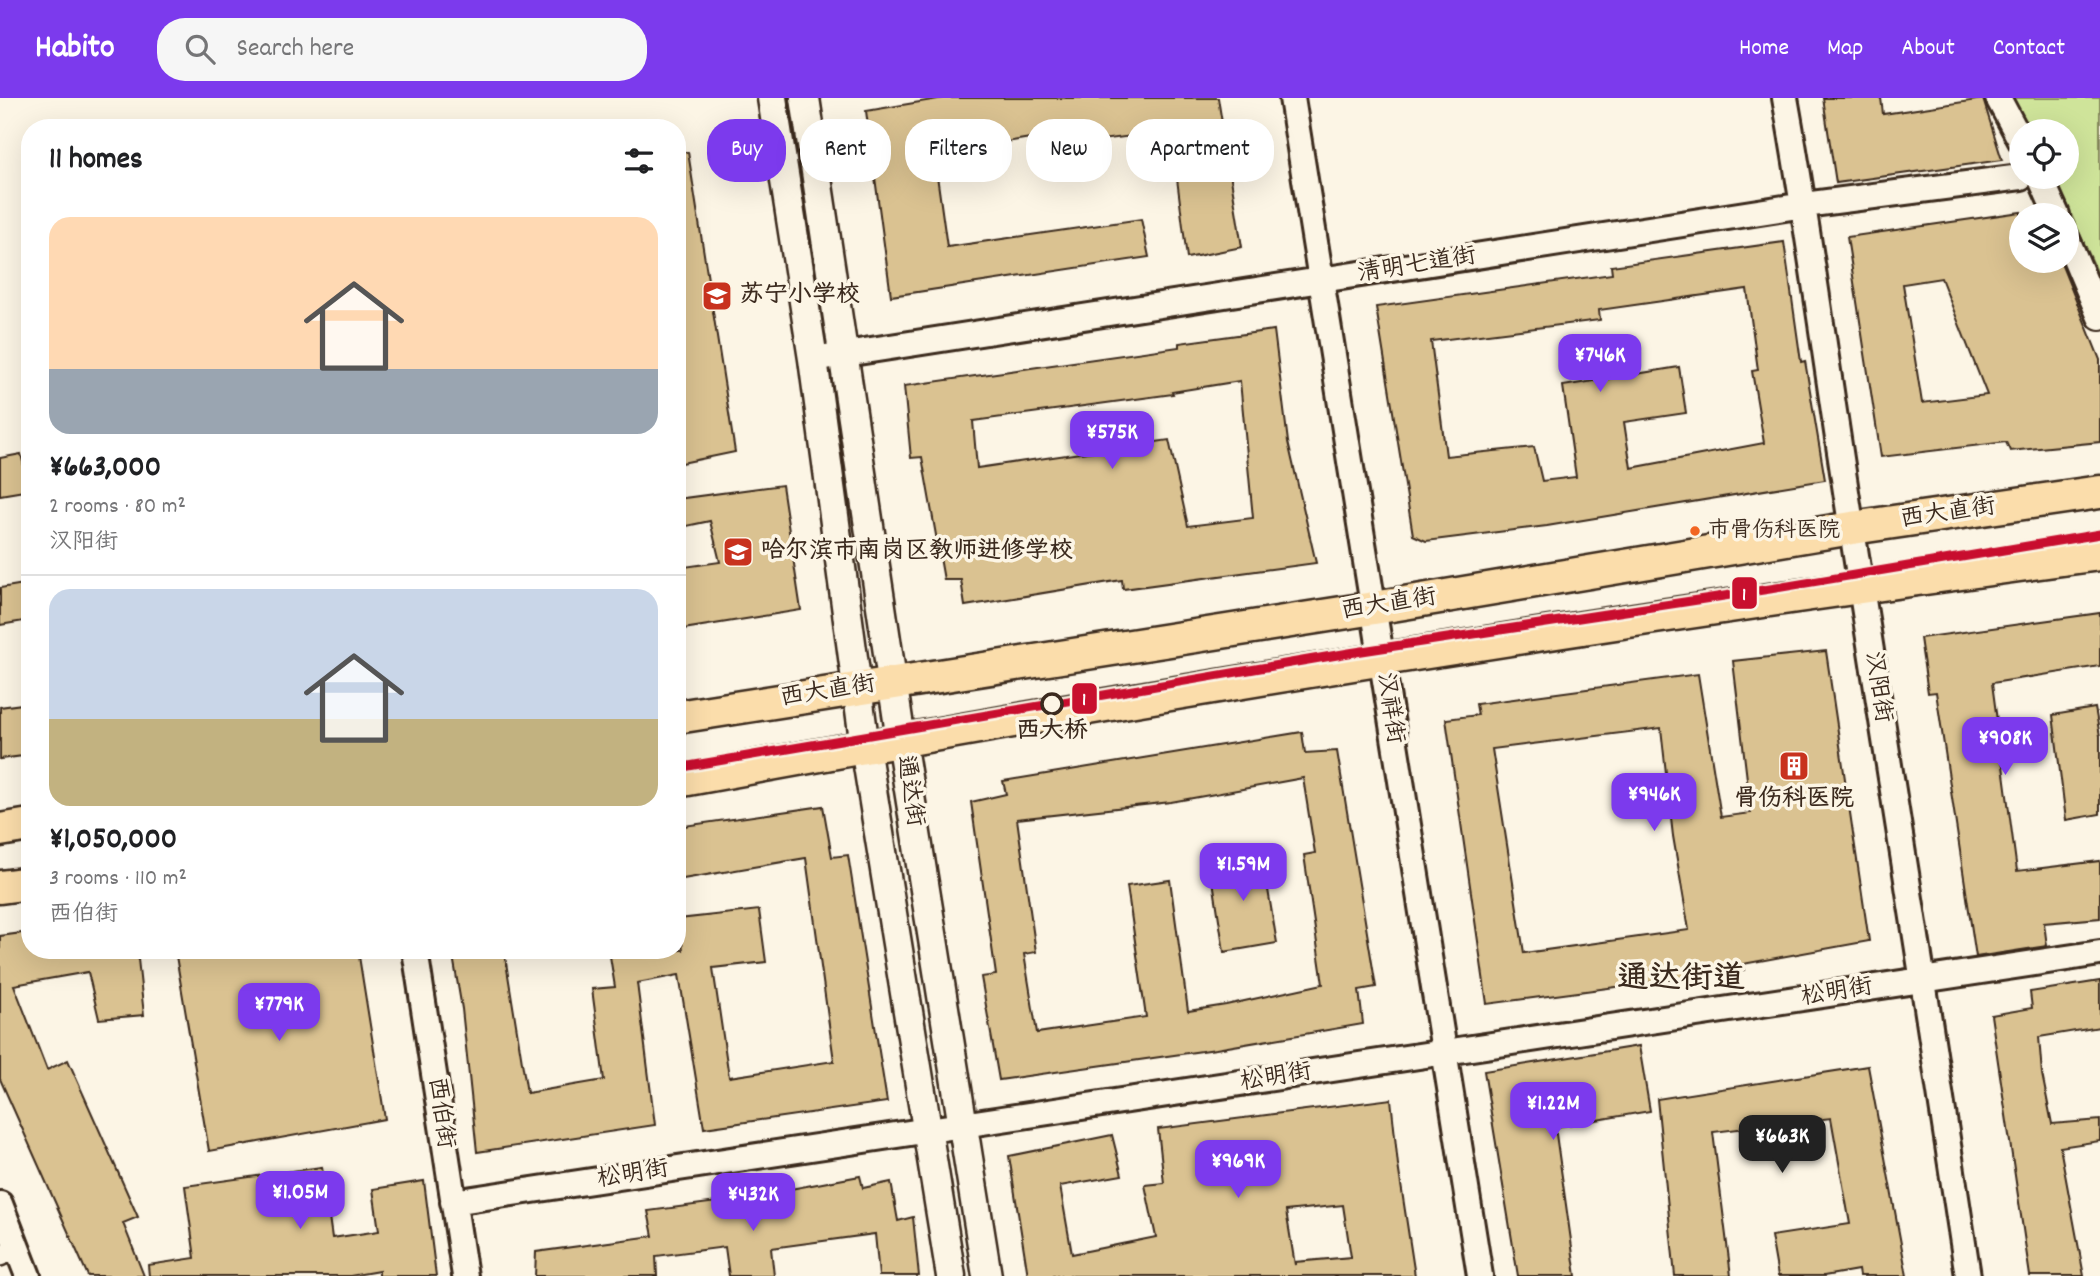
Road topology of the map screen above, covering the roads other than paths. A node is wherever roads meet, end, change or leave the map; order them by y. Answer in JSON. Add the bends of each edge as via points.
{"nodes":[{"id":1,"x":772,"y":98,"type":"edge"},
{"id":2,"x":805,"y":98,"type":"edge"},
{"id":3,"x":1292,"y":98,"type":"edge"},
{"id":4,"x":1785,"y":98,"type":"edge"},
{"id":5,"x":1998,"y":98,"type":"edge"},
{"id":6,"x":2009,"y":119,"type":"edge"},
{"id":7,"x":2009,"y":179,"type":"edge"},
{"id":8,"x":1804,"y":205,"type":"junction"},
{"id":9,"x":2079,"y":267,"type":"edge"},
{"id":10,"x":1321,"y":281,"type":"junction"},
{"id":11,"x":2100,"y":317,"type":"edge"},
{"id":12,"x":843,"y":355,"type":"junction"},
{"id":13,"x":813,"y":359,"type":"junction"},
{"id":14,"x":2100,"y":492,"type":"edge"},
{"id":15,"x":1852,"y":528,"type":"junction"},
{"id":16,"x":2100,"y":554,"type":"edge"},
{"id":17,"x":1861,"y":586,"type":"junction"},
{"id":18,"x":1374,"y":608,"type":"junction"},
{"id":19,"x":1382,"y":661,"type":"junction"},
{"id":20,"x":893,"y":682,"type":"junction"},
{"id":21,"x":856,"y":687,"type":"junction"},
{"id":22,"x":686,"y":715,"type":"edge"},
{"id":23,"x":901,"y":740,"type":"junction"},
{"id":24,"x":864,"y":747,"type":"junction"},
{"id":25,"x":686,"y":779,"type":"edge"},
{"id":26,"x":21,"y":826,"type":"edge"},
{"id":27,"x":0,"y":830,"type":"edge"},
{"id":28,"x":21,"y":884,"type":"edge"},
{"id":29,"x":0,"y":887,"type":"edge"},
{"id":30,"x":2100,"y":953,"type":"edge"},
{"id":31,"x":416,"y":959,"type":"edge"},
{"id":32,"x":1924,"y":980,"type":"junction"},
{"id":33,"x":1444,"y":1052,"type":"junction"},
{"id":34,"x":963,"y":1125,"type":"junction"},
{"id":35,"x":927,"y":1130,"type":"junction"},
{"id":36,"x":453,"y":1202,"type":"junction"},
{"id":37,"x":0,"y":1204,"type":"edge"},
{"id":38,"x":9,"y":1253,"type":"edge"},
{"id":39,"x":28,"y":1276,"type":"edge"},
{"id":40,"x":465,"y":1276,"type":"edge"},
{"id":41,"x":951,"y":1276,"type":"edge"},
{"id":42,"x":987,"y":1276,"type":"edge"},
{"id":43,"x":1480,"y":1276,"type":"edge"},
{"id":44,"x":1968,"y":1276,"type":"edge"}],
"edges":[{"from":1,"to":13,"type":"main road","name":"通达街"},
{"from":2,"to":12,"type":"main road","name":"通达街"},
{"from":3,"to":10,"type":"street","name":"汉祥街"},
{"from":4,"to":8,"type":"street","name":"汉阳街"},
{"from":5,"to":6,"type":"street"},
{"from":7,"to":8,"type":"street","name":"清明七道街"},
{"from":8,"to":10,"type":"street","name":"清明七道街"},
{"from":8,"to":15,"type":"street","name":"汉阳街"},
{"from":9,"to":11,"type":"street"},
{"from":10,"to":12,"type":"street","name":"清明七道街"},
{"from":10,"to":18,"type":"street","name":"汉祥街"},
{"from":12,"to":13,"type":"street","name":"清明七道街"},
{"from":12,"to":20,"type":"main road","name":"通达街"},
{"from":13,"to":21,"type":"main road","name":"通达街"},
{"from":14,"to":15,"type":"main road","name":"西大直街"},
{"from":15,"to":17,"type":"street","name":"汉阳街"},
{"from":15,"to":18,"type":"main road","name":"西大直街"},
{"from":16,"to":17,"type":"main road"},
{"from":17,"to":19,"type":"main road"},
{"from":17,"to":32,"type":"street","name":"汉阳街"},
{"from":18,"to":19,"type":"street","name":"汉祥街"},
{"from":18,"to":20,"type":"main road","name":"西大直街"},
{"from":19,"to":23,"type":"main road"},
{"from":19,"to":33,"type":"street","name":"汉祥街"},
{"from":20,"to":21,"type":"main road","name":"西大直街"},
{"from":20,"to":23,"type":"main road","name":"通达街"},
{"from":21,"to":22,"type":"main road","name":"西大直街"},
{"from":21,"to":24,"type":"main road","name":"通达街"},
{"from":23,"to":24,"type":"main road"},
{"from":23,"to":34,"type":"main road","name":"通达街"},
{"from":24,"to":25,"type":"main road"},
{"from":24,"to":35,"type":"main road","name":"通达街"},
{"from":26,"to":27,"type":"main road"},
{"from":28,"to":29,"type":"main road"},
{"from":30,"to":32,"type":"street","name":"松明街"},
{"from":31,"to":36,"type":"street","name":"西伯街"},
{"from":32,"to":33,"type":"street","name":"松明街"},
{"from":32,"to":44,"type":"street","name":"汉阳街"},
{"from":33,"to":34,"type":"street","name":"松明街"},
{"from":33,"to":43,"type":"street","name":"汉祥街"},
{"from":34,"to":35,"type":"street","name":"松明街"},
{"from":34,"to":42,"type":"main road","name":"通达街"},
{"from":35,"to":36,"type":"street","name":"松明街"},
{"from":35,"to":41,"type":"main road","name":"通达街"},
{"from":36,"to":40,"type":"street","name":"西伯街"},
{"from":37,"to":38,"type":"street"},
{"from":38,"to":39,"type":"street"}]}
